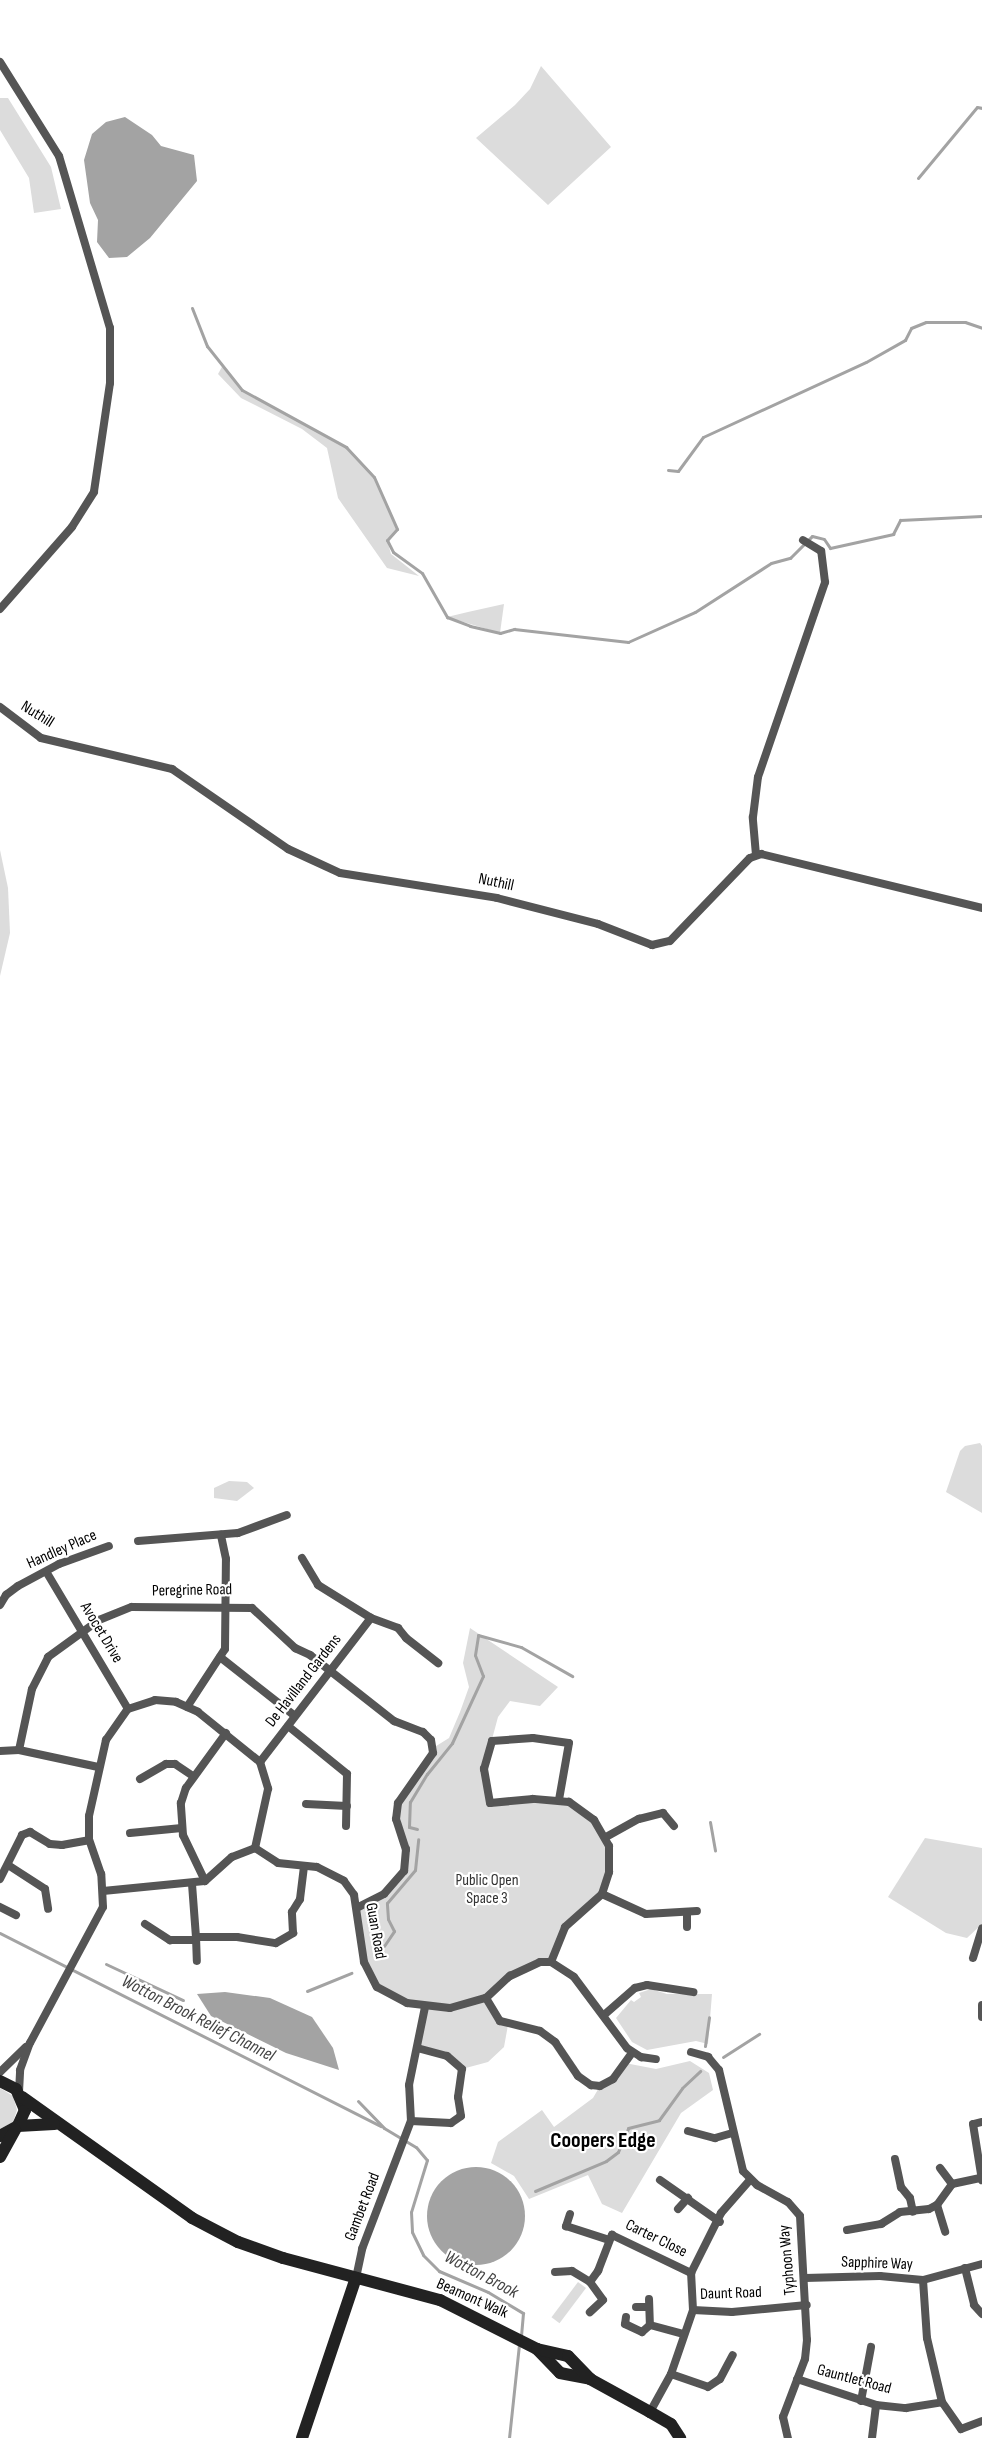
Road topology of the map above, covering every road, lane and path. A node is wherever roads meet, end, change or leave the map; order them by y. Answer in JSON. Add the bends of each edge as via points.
{"nodes":[{"id":1,"x":0,"y":62,"type":"edge"},
{"id":2,"x":803,"y":540,"type":"dead end"},
{"id":3,"x":0,"y":609,"type":"edge"},
{"id":4,"x":0,"y":707,"type":"edge"},
{"id":5,"x":756,"y":855,"type":"junction"},
{"id":6,"x":982,"y":908,"type":"edge"},
{"id":7,"x":287,"y":1515,"type":"dead end"},
{"id":8,"x":221,"y":1535,"type":"junction"},
{"id":9,"x":138,"y":1541,"type":"dead end"},
{"id":10,"x":109,"y":1546,"type":"dead end"},
{"id":11,"x":302,"y":1558,"type":"dead end"},
{"id":12,"x":47,"y":1573,"type":"junction"},
{"id":13,"x":0,"y":1605,"type":"edge"},
{"id":14,"x":226,"y":1605,"type":"junction"},
{"id":15,"x":371,"y":1618,"type":"junction"},
{"id":16,"x":83,"y":1631,"type":"junction"},
{"id":17,"x":220,"y":1657,"type":"junction"},
{"id":18,"x":438,"y":1663,"type":"dead end"},
{"id":19,"x":332,"y":1672,"type":"junction"},
{"id":20,"x":187,"y":1707,"type":"junction"},
{"id":21,"x":128,"y":1709,"type":"junction"},
{"id":22,"x":295,"y":1716,"type":"junction"},
{"id":23,"x":288,"y":1726,"type":"junction"},
{"id":24,"x":226,"y":1733,"type":"junction"},
{"id":25,"x":19,"y":1750,"type":"junction"},
{"id":26,"x":0,"y":1751,"type":"edge"},
{"id":27,"x":260,"y":1762,"type":"junction"},
{"id":28,"x":98,"y":1767,"type":"junction"},
{"id":29,"x":193,"y":1776,"type":"junction"},
{"id":30,"x":140,"y":1779,"type":"dead end"},
{"id":31,"x":559,"y":1800,"type":"junction"},
{"id":32,"x":306,"y":1804,"type":"dead end"},
{"id":33,"x":347,"y":1806,"type":"junction"},
{"id":34,"x":346,"y":1826,"type":"dead end"},
{"id":35,"x":674,"y":1826,"type":"dead end"},
{"id":36,"x":182,"y":1828,"type":"junction"},
{"id":37,"x":130,"y":1833,"type":"dead end"},
{"id":38,"x":606,"y":1837,"type":"junction"},
{"id":39,"x":89,"y":1840,"type":"junction"},
{"id":40,"x":255,"y":1848,"type":"junction"},
{"id":41,"x":8,"y":1865,"type":"junction"},
{"id":42,"x":304,"y":1866,"type":"junction"},
{"id":43,"x":0,"y":1879,"type":"edge"},
{"id":44,"x":205,"y":1881,"type":"junction"},
{"id":45,"x":192,"y":1884,"type":"junction"},
{"id":46,"x":104,"y":1891,"type":"junction"},
{"id":47,"x":602,"y":1894,"type":"junction"},
{"id":48,"x":0,"y":1907,"type":"edge"},
{"id":49,"x":357,"y":1908,"type":"junction"},
{"id":50,"x":48,"y":1910,"type":"dead end"},
{"id":51,"x":697,"y":1911,"type":"dead end"},
{"id":52,"x":687,"y":1912,"type":"junction"},
{"id":53,"x":16,"y":1915,"type":"dead end"},
{"id":54,"x":145,"y":1924,"type":"dead end"},
{"id":55,"x":687,"y":1927,"type":"dead end"},
{"id":56,"x":982,"y":1928,"type":"edge"},
{"id":57,"x":196,"y":1938,"type":"junction"},
{"id":58,"x":973,"y":1958,"type":"dead end"},
{"id":59,"x":197,"y":1961,"type":"dead end"},
{"id":60,"x":551,"y":1962,"type":"junction"},
{"id":61,"x":693,"y":1992,"type":"dead end"},
{"id":62,"x":486,"y":1998,"type":"junction"},
{"id":63,"x":982,"y":2005,"type":"edge"},
{"id":64,"x":425,"y":2007,"type":"junction"},
{"id":65,"x":604,"y":2015,"type":"junction"},
{"id":66,"x":982,"y":2017,"type":"edge"},
{"id":67,"x":30,"y":2043,"type":"junction"},
{"id":68,"x":420,"y":2049,"type":"junction"},
{"id":69,"x":691,"y":2052,"type":"dead end"},
{"id":70,"x":632,"y":2053,"type":"junction"},
{"id":71,"x":656,"y":2059,"type":"dead end"},
{"id":72,"x":0,"y":2072,"type":"edge"},
{"id":73,"x":0,"y":2081,"type":"edge"},
{"id":74,"x":21,"y":2095,"type":"junction"},
{"id":75,"x":982,"y":2121,"type":"edge"},
{"id":76,"x":55,"y":2124,"type":"junction"},
{"id":77,"x":410,"y":2125,"type":"junction"},
{"id":78,"x":17,"y":2128,"type":"junction"},
{"id":79,"x":688,"y":2131,"type":"dead end"},
{"id":80,"x":732,"y":2133,"type":"junction"},
{"id":81,"x":0,"y":2136,"type":"edge"},
{"id":82,"x":0,"y":2157,"type":"edge"},
{"id":83,"x":895,"y":2159,"type":"dead end"},
{"id":84,"x":940,"y":2168,"type":"dead end"},
{"id":85,"x":982,"y":2179,"type":"edge"},
{"id":86,"x":660,"y":2180,"type":"dead end"},
{"id":87,"x":750,"y":2180,"type":"junction"},
{"id":88,"x":952,"y":2184,"type":"junction"},
{"id":89,"x":688,"y":2198,"type":"junction"},
{"id":90,"x":937,"y":2205,"type":"junction"},
{"id":91,"x":678,"y":2209,"type":"dead end"},
{"id":92,"x":913,"y":2212,"type":"junction"},
{"id":93,"x":570,"y":2214,"type":"dead end"},
{"id":94,"x":720,"y":2222,"type":"junction"},
{"id":95,"x":847,"y":2230,"type":"dead end"},
{"id":96,"x":945,"y":2232,"type":"dead end"},
{"id":97,"x":609,"y":2240,"type":"junction"},
{"id":98,"x":982,"y":2264,"type":"edge"},
{"id":99,"x":965,"y":2268,"type":"junction"},
{"id":100,"x":555,"y":2272,"type":"dead end"},
{"id":101,"x":691,"y":2273,"type":"junction"},
{"id":102,"x":356,"y":2277,"type":"junction"},
{"id":103,"x":805,"y":2278,"type":"junction"},
{"id":104,"x":923,"y":2280,"type":"junction"},
{"id":105,"x":590,"y":2282,"type":"junction"},
{"id":106,"x":807,"y":2306,"type":"junction"},
{"id":107,"x":636,"y":2307,"type":"dead end"},
{"id":108,"x":693,"y":2310,"type":"junction"},
{"id":109,"x":590,"y":2312,"type":"dead end"},
{"id":110,"x":982,"y":2314,"type":"edge"},
{"id":111,"x":626,"y":2317,"type":"dead end"},
{"id":112,"x":650,"y":2325,"type":"junction"},
{"id":113,"x":684,"y":2334,"type":"junction"},
{"id":114,"x":534,"y":2347,"type":"junction"},
{"id":115,"x":871,"y":2347,"type":"dead end"},
{"id":116,"x":733,"y":2355,"type":"dead end"},
{"id":117,"x":671,"y":2374,"type":"junction"},
{"id":118,"x":590,"y":2379,"type":"junction"},
{"id":119,"x":797,"y":2379,"type":"junction"},
{"id":120,"x":861,"y":2401,"type":"junction"},
{"id":121,"x":942,"y":2402,"type":"junction"},
{"id":122,"x":876,"y":2405,"type":"junction"},
{"id":123,"x":650,"y":2412,"type":"junction"},
{"id":124,"x":982,"y":2421,"type":"edge"},
{"id":125,"x":961,"y":2428,"type":"junction"},
{"id":126,"x":302,"y":2438,"type":"edge"},
{"id":127,"x":680,"y":2438,"type":"edge"},
{"id":128,"x":788,"y":2438,"type":"edge"},
{"id":129,"x":872,"y":2438,"type":"edge"},
{"id":130,"x":959,"y":2438,"type":"edge"}],
"edges":[{"from":1,"to":3,"type":"street","via":[[59,156],[110,328],[110,372],[94,492],[72,527]]},
{"from":2,"to":5,"type":"street","via":[[821,551],[825,582],[758,777],[753,816]]},
{"from":4,"to":5,"type":"street","name":"Nuthill","via":[[41,738],[172,769],[288,849],[332,870],[370,880],[497,898],[598,924],[652,945],[670,941]]},
{"from":5,"to":6,"type":"street","via":[[797,860]]},
{"from":7,"to":8,"type":"street"},
{"from":8,"to":9,"type":"street"},
{"from":8,"to":14,"type":"street","via":[[226,1559]]},
{"from":10,"to":12,"type":"street","name":"Handley Place"},
{"from":11,"to":15,"type":"street","via":[[318,1585]]},
{"from":12,"to":13,"type":"street","name":"Handley Place","via":[[6,1595]]},
{"from":12,"to":16,"type":"street","name":"Avocet Drive"},
{"from":14,"to":16,"type":"street","name":"Peregrine Road","via":[[132,1607],[115,1611]]},
{"from":14,"to":17,"type":"street","via":[[226,1637]]},
{"from":14,"to":19,"type":"street","name":"Peregrine Road","via":[[252,1608],[295,1648]]},
{"from":15,"to":18,"type":"street","via":[[398,1628]]},
{"from":15,"to":19,"type":"street","name":"De Havilland Gardens"},
{"from":16,"to":21,"type":"street","name":"Avocet Drive"},
{"from":16,"to":25,"type":"street","name":"Peregrine Road","via":[[64,1642],[40,1670]]},
{"from":17,"to":20,"type":"street"},
{"from":17,"to":22,"type":"street"},
{"from":19,"to":22,"type":"street","name":"De Havilland Gardens"},
{"from":19,"to":49,"type":"street","name":"Peregrine Road","via":[[394,1720],[423,1732],[433,1748],[398,1803],[396,1819],[406,1849],[404,1871],[384,1894]]},
{"from":20,"to":21,"type":"street","via":[[155,1700]]},
{"from":20,"to":24,"type":"street"},
{"from":21,"to":28,"type":"street","via":[[106,1740]]},
{"from":22,"to":23,"type":"street","name":"De Havilland Gardens"},
{"from":23,"to":27,"type":"street","name":"De Havilland Gardens"},
{"from":23,"to":33,"type":"street","via":[[346,1774]]},
{"from":24,"to":27,"type":"street"},
{"from":24,"to":29,"type":"street"},
{"from":25,"to":26,"type":"street"},
{"from":25,"to":28,"type":"street"},
{"from":27,"to":40,"type":"street","via":[[268,1789]]},
{"from":28,"to":39,"type":"street","via":[[91,1794]]},
{"from":29,"to":30,"type":"street","via":[[175,1764],[166,1764]]},
{"from":29,"to":36,"type":"street","via":[[181,1803]]},
{"from":31,"to":31,"type":"street","via":[[490,1803],[484,1769],[492,1741],[533,1738],[569,1743]]},
{"from":31,"to":38,"type":"street","via":[[579,1807]]},
{"from":32,"to":33,"type":"street"},
{"from":33,"to":34,"type":"street"},
{"from":35,"to":38,"type":"street","via":[[663,1814],[639,1819]]},
{"from":36,"to":37,"type":"street"},
{"from":36,"to":44,"type":"street"},
{"from":38,"to":47,"type":"street","via":[[609,1872]]},
{"from":39,"to":41,"type":"street","via":[[50,1844],[30,1832],[22,1835]]},
{"from":39,"to":46,"type":"street"},
{"from":40,"to":42,"type":"street","name":"Guan Road","via":[[278,1863]]},
{"from":40,"to":44,"type":"street","via":[[232,1857]]},
{"from":41,"to":43,"type":"street"},
{"from":41,"to":50,"type":"street","via":[[45,1889]]},
{"from":42,"to":49,"type":"street","name":"Guan Road","via":[[317,1867],[344,1881]]},
{"from":42,"to":57,"type":"street","via":[[300,1899],[292,1912],[293,1933],[276,1943],[237,1937]]},
{"from":44,"to":45,"type":"street"},
{"from":45,"to":46,"type":"street"},
{"from":45,"to":57,"type":"street"},
{"from":46,"to":67,"type":"street","via":[[98,1923]]},
{"from":47,"to":52,"type":"street","via":[[638,1912]]},
{"from":47,"to":60,"type":"street","via":[[565,1927]]},
{"from":48,"to":53,"type":"street"},
{"from":49,"to":64,"type":"street","name":"Guan Road","via":[[369,1976],[377,1987]]},
{"from":51,"to":52,"type":"street"},
{"from":52,"to":55,"type":"street"},
{"from":54,"to":57,"type":"street","via":[[170,1940]]},
{"from":56,"to":58,"type":"street"},
{"from":57,"to":59,"type":"street"},
{"from":60,"to":62,"type":"street","name":"Guan Road","via":[[540,1962],[510,1976]]},
{"from":60,"to":65,"type":"street","via":[[574,1977]]},
{"from":61,"to":65,"type":"street","via":[[647,1985],[635,1988]]},
{"from":62,"to":64,"type":"street","name":"Guan Road","via":[[450,2008]]},
{"from":62,"to":70,"type":"street","via":[[500,2021],[540,2031],[555,2042],[565,2060],[591,2085],[600,2086],[614,2079]]},
{"from":63,"to":66,"type":"street"},
{"from":64,"to":68,"type":"street"},
{"from":65,"to":70,"type":"street"},
{"from":67,"to":72,"type":"street"},
{"from":67,"to":74,"type":"street","via":[[20,2070]]},
{"from":68,"to":77,"type":"street","via":[[409,2085]]},
{"from":68,"to":77,"type":"street","via":[[447,2056],[462,2069],[458,2097],[461,2116],[451,2123]]},
{"from":69,"to":80,"type":"street","via":[[708,2056],[719,2070]]},
{"from":70,"to":71,"type":"street"},
{"from":73,"to":74,"type":"street","name":"Beamont Walk"},
{"from":74,"to":76,"type":"street","name":"Beamont Walk"},
{"from":74,"to":78,"type":"street","via":[[25,2110]]},
{"from":75,"to":85,"type":"street","via":[[973,2124]]},
{"from":76,"to":78,"type":"street"},
{"from":76,"to":102,"type":"street","name":"Beamont Walk","via":[[192,2218],[238,2242]]},
{"from":77,"to":102,"type":"street","name":"Gambet Road"},
{"from":78,"to":81,"type":"street"},
{"from":78,"to":82,"type":"street"},
{"from":79,"to":80,"type":"street","via":[[715,2138]]},
{"from":80,"to":87,"type":"street","via":[[740,2165]]},
{"from":83,"to":92,"type":"street","via":[[901,2187]]},
{"from":84,"to":88,"type":"street"},
{"from":85,"to":88,"type":"street"},
{"from":86,"to":89,"type":"street"},
{"from":87,"to":94,"type":"street","via":[[721,2213]]},
{"from":87,"to":103,"type":"street","name":"Typhoon Way","via":[[797,2210]]},
{"from":88,"to":90,"type":"street"},
{"from":89,"to":91,"type":"street"},
{"from":89,"to":94,"type":"street"},
{"from":90,"to":92,"type":"street"},
{"from":90,"to":96,"type":"street"},
{"from":92,"to":95,"type":"street","via":[[900,2212],[880,2224]]},
{"from":93,"to":97,"type":"street","name":"Carter Close","via":[[566,2226]]},
{"from":94,"to":101,"type":"street"},
{"from":97,"to":101,"type":"street","name":"Carter Close","via":[[612,2235],[630,2247]]},
{"from":97,"to":105,"type":"street","name":"Carter Close"},
{"from":98,"to":99,"type":"street","name":"Sapphire Way"},
{"from":99,"to":104,"type":"street","name":"Sapphire Way"},
{"from":99,"to":110,"type":"street","via":[[974,2305]]},
{"from":100,"to":105,"type":"street","via":[[572,2271]]},
{"from":101,"to":108,"type":"street"},
{"from":102,"to":114,"type":"street","name":"Beamont Walk","via":[[440,2300]]},
{"from":102,"to":126,"type":"street"},
{"from":103,"to":104,"type":"street","name":"Sapphire Way","via":[[880,2276]]},
{"from":103,"to":106,"type":"street","name":"Typhoon Way"},
{"from":104,"to":121,"type":"street","via":[[927,2338]]},
{"from":105,"to":109,"type":"street","via":[[603,2300]]},
{"from":106,"to":108,"type":"street","name":"Daunt Road","via":[[732,2312]]},
{"from":106,"to":119,"type":"street","name":"Typhoon Way","via":[[807,2340]]},
{"from":107,"to":112,"type":"street","via":[[649,2303]]},
{"from":108,"to":113,"type":"street"},
{"from":111,"to":112,"type":"street","via":[[625,2325],[642,2332]]},
{"from":112,"to":113,"type":"street"},
{"from":113,"to":117,"type":"street"},
{"from":114,"to":118,"type":"street","name":"Beamont Walk","via":[[568,2356]]},
{"from":114,"to":118,"type":"street","name":"Beamont Walk","via":[[560,2373]]},
{"from":115,"to":120,"type":"street"},
{"from":116,"to":117,"type":"street","via":[[720,2379],[708,2387]]},
{"from":117,"to":123,"type":"street"},
{"from":118,"to":123,"type":"street","name":"Beamont Walk"},
{"from":119,"to":120,"type":"street","name":"Gauntlet Road"},
{"from":119,"to":128,"type":"street","name":"Typhoon Way","via":[[783,2417]]},
{"from":120,"to":122,"type":"street","name":"Gauntlet Road"},
{"from":121,"to":122,"type":"street","name":"Gauntlet Road","via":[[906,2408]]},
{"from":121,"to":125,"type":"street"},
{"from":122,"to":129,"type":"street"},
{"from":123,"to":127,"type":"street","name":"Beamont Walk","via":[[671,2424]]},
{"from":124,"to":125,"type":"street"},
{"from":125,"to":130,"type":"street"}]}
